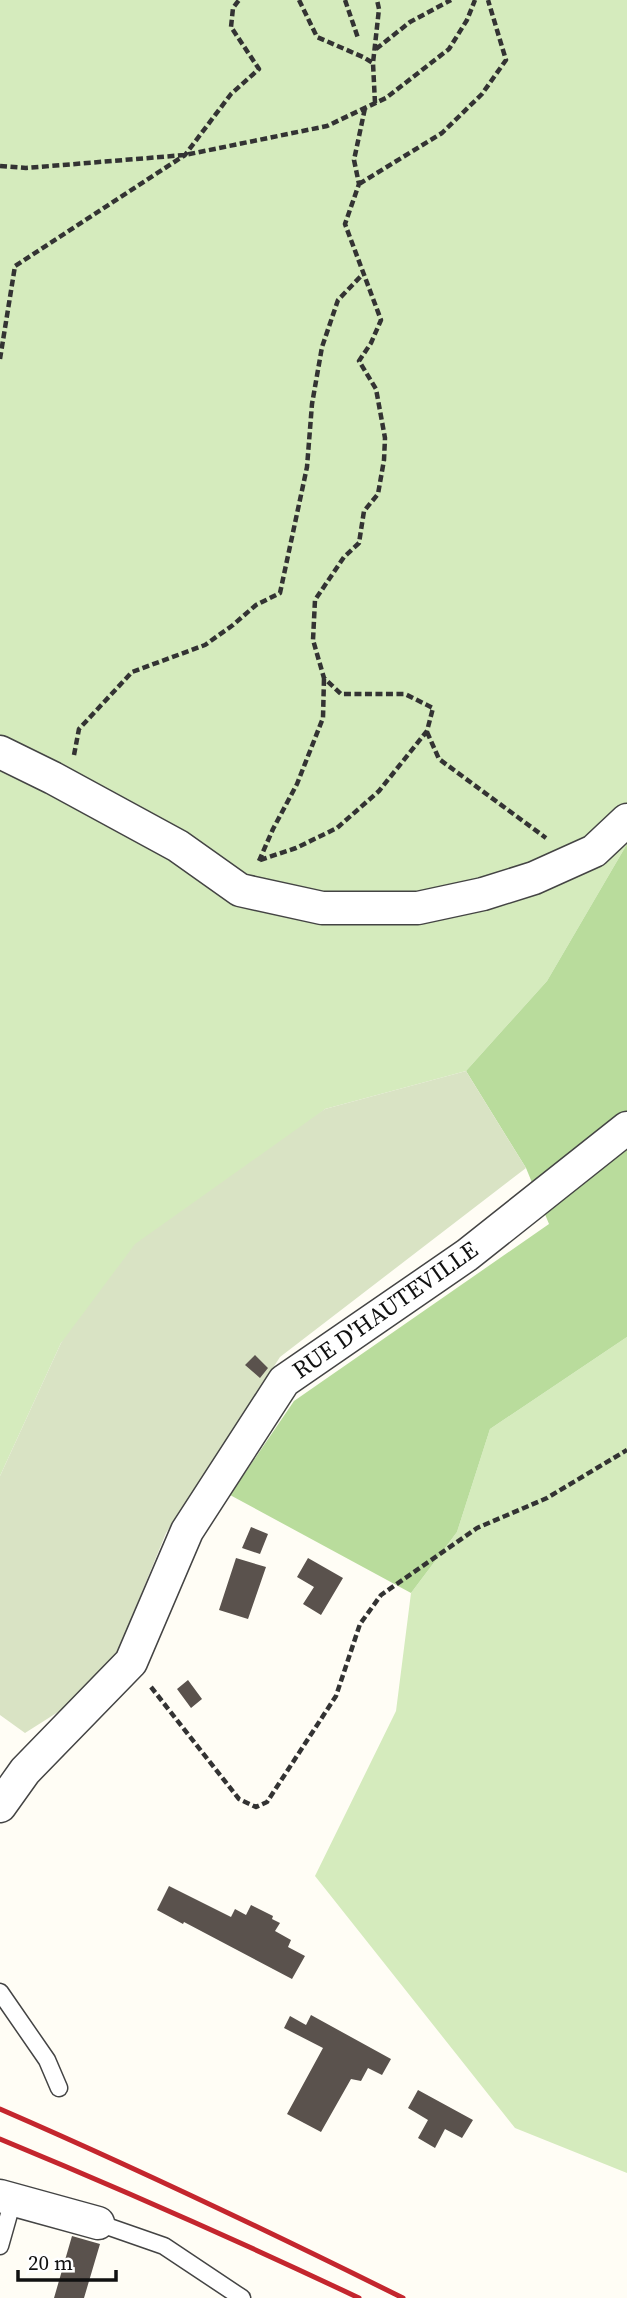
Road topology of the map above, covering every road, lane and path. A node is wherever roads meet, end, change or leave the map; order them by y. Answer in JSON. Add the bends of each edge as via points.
{"nodes":[{"id":1,"x":239,"y":0,"type":"edge"},
{"id":2,"x":299,"y":0,"type":"edge"},
{"id":3,"x":345,"y":0,"type":"edge"},
{"id":4,"x":377,"y":0,"type":"edge"},
{"id":5,"x":451,"y":0,"type":"edge"},
{"id":6,"x":475,"y":0,"type":"edge"},
{"id":7,"x":488,"y":0,"type":"edge"},
{"id":8,"x":358,"y":38,"type":"dead end"},
{"id":9,"x":375,"y":50,"type":"junction"},
{"id":10,"x":373,"y":64,"type":"junction"},
{"id":11,"x":375,"y":103,"type":"junction"},
{"id":12,"x":365,"y":108,"type":"junction"},
{"id":13,"x":185,"y":155,"type":"junction"},
{"id":14,"x":0,"y":166,"type":"edge"},
{"id":15,"x":359,"y":184,"type":"junction"},
{"id":16,"x":362,"y":275,"type":"junction"},
{"id":17,"x":0,"y":359,"type":"edge"},
{"id":18,"x":324,"y":678,"type":"junction"},
{"id":19,"x":427,"y":732,"type":"junction"},
{"id":20,"x":0,"y":752,"type":"edge"},
{"id":21,"x":68,"y":787,"type":"junction"},
{"id":22,"x":627,"y":820,"type":"edge"},
{"id":23,"x":574,"y":860,"type":"junction"},
{"id":24,"x":259,"y":861,"type":"junction"},
{"id":25,"x":240,"y":890,"type":"junction"},
{"id":26,"x":627,"y":1128,"type":"edge"},
{"id":27,"x":627,"y":1450,"type":"edge"},
{"id":28,"x":131,"y":1662,"type":"junction"},
{"id":29,"x":0,"y":1806,"type":"edge"},
{"id":30,"x":0,"y":1992,"type":"edge"},
{"id":31,"x":60,"y":2088,"type":"dead end"},
{"id":32,"x":7,"y":2198,"type":"edge"},
{"id":33,"x":98,"y":2223,"type":"joint"},
{"id":34,"x":0,"y":2246,"type":"edge"},
{"id":35,"x":242,"y":2298,"type":"edge"}],
"edges":[{"from":1,"to":13,"type":"path","via":[[231,26],[259,69],[230,94]]},
{"from":2,"to":10,"type":"path","via":[[317,37]]},
{"from":3,"to":8,"type":"path"},
{"from":4,"to":9,"type":"path"},
{"from":5,"to":9,"type":"path","via":[[410,22]]},
{"from":6,"to":11,"type":"path","via":[[449,49]]},
{"from":7,"to":15,"type":"path","via":[[506,61],[482,94],[442,133]]},
{"from":9,"to":10,"type":"path"},
{"from":10,"to":11,"type":"path"},
{"from":11,"to":12,"type":"path"},
{"from":12,"to":13,"type":"path","via":[[327,125]]},
{"from":12,"to":15,"type":"path","via":[[354,160]]},
{"from":13,"to":14,"type":"path","via":[[26,168]]},
{"from":13,"to":17,"type":"path","via":[[15,266]]},
{"from":15,"to":16,"type":"path","via":[[345,224]]},
{"from":16,"to":18,"type":"path","via":[[381,320],[359,361],[376,389],[384,460],[378,494],[364,511],[359,543],[315,600],[313,640]]},
{"from":16,"to":21,"type":"path","via":[[338,300],[322,347],[307,467],[280,593],[256,605],[205,645],[132,672],[79,729]]},
{"from":18,"to":19,"type":"path","via":[[341,694],[405,694],[433,708]]},
{"from":18,"to":24,"type":"path","via":[[323,718]]},
{"from":19,"to":23,"type":"path","via":[[439,759]]},
{"from":19,"to":24,"type":"path","via":[[379,791],[337,828]]},
{"from":20,"to":21,"type":"street"},
{"from":21,"to":25,"type":"street","via":[[178,846]]},
{"from":22,"to":23,"type":"street","via":[[594,851]]},
{"from":23,"to":25,"type":"street","via":[[522,882],[418,908],[322,908]]},
{"from":24,"to":25,"type":"path"},
{"from":26,"to":28,"type":"street","name":"RUE D'HAUTEVILLE","via":[[467,1255],[284,1381],[187,1531]]},
{"from":27,"to":28,"type":"path","via":[[547,1498],[477,1528],[381,1595],[360,1624],[336,1696],[267,1802],[256,1807],[239,1799]]},
{"from":28,"to":29,"type":"street","name":"RUE D'HAUTEVILLE","via":[[25,1771]]},
{"from":30,"to":31,"type":"lane","via":[[47,2060]]},
{"from":32,"to":33,"type":"street"},
{"from":32,"to":34,"type":"lane"},
{"from":33,"to":35,"type":"lane","via":[[164,2246]]}]}
